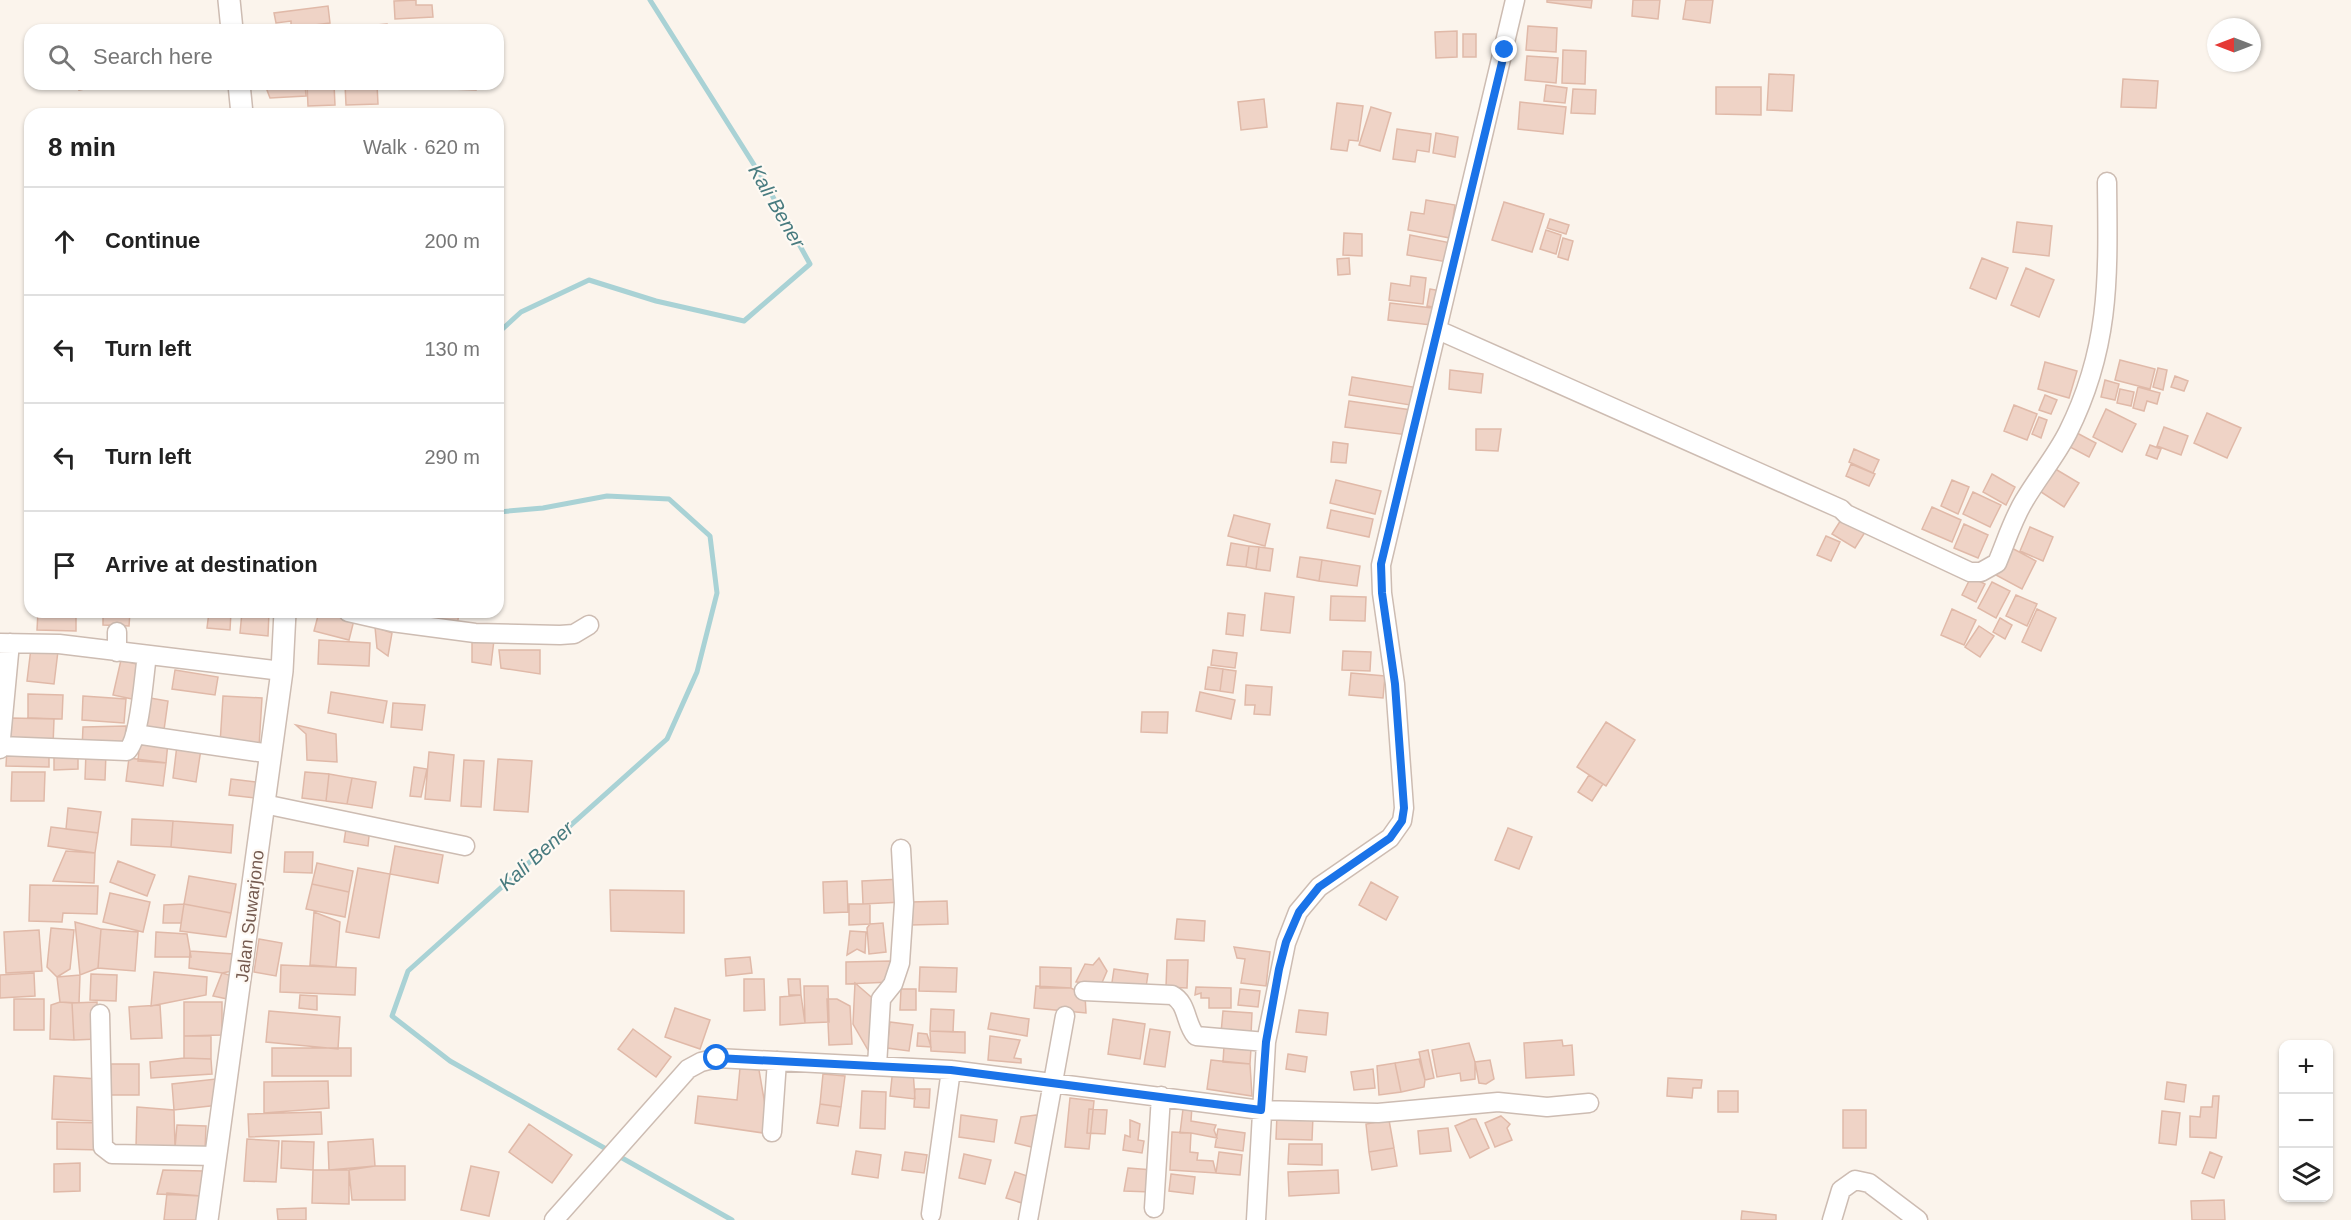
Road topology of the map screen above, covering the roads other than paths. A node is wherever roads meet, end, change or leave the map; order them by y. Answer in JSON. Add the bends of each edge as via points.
{"nodes":[{"id":1,"x":229,"y":0,"type":"edge"},
{"id":2,"x":1515,"y":0,"type":"edge"},
{"id":3,"x":231,"y":24,"type":"edge"},
{"id":4,"x":239,"y":90,"type":"edge"},
{"id":5,"x":241,"y":108,"type":"edge"},
{"id":6,"x":2107,"y":182,"type":"dead end"},
{"id":7,"x":1438,"y":330,"type":"junction"},
{"id":8,"x":285,"y":618,"type":"edge"},
{"id":9,"x":374,"y":618,"type":"edge"},
{"id":10,"x":590,"y":625,"type":"dead end"},
{"id":11,"x":117,"y":632,"type":"dead end"},
{"id":12,"x":5,"y":643,"type":"edge"},
{"id":13,"x":117,"y":652,"type":"junction"},
{"id":14,"x":147,"y":655,"type":"junction"},
{"id":15,"x":282,"y":671,"type":"junction"},
{"id":16,"x":135,"y":734,"type":"junction"},
{"id":17,"x":0,"y":748,"type":"edge"},
{"id":18,"x":271,"y":754,"type":"junction"},
{"id":19,"x":264,"y":804,"type":"junction"},
{"id":20,"x":465,"y":846,"type":"dead end"},
{"id":21,"x":901,"y":849,"type":"dead end"},
{"id":22,"x":1084,"y":991,"type":"dead end"},
{"id":23,"x":100,"y":1014,"type":"dead end"},
{"id":24,"x":1065,"y":1017,"type":"dead end"},
{"id":25,"x":1266,"y":1042,"type":"junction"},
{"id":26,"x":777,"y":1061,"type":"junction"},
{"id":27,"x":877,"y":1066,"type":"junction"},
{"id":28,"x":951,"y":1070,"type":"junction"},
{"id":29,"x":1053,"y":1082,"type":"junction"},
{"id":30,"x":1161,"y":1096,"type":"junction"},
{"id":31,"x":1589,"y":1103,"type":"dead end"},
{"id":32,"x":1261,"y":1110,"type":"junction"},
{"id":33,"x":772,"y":1132,"type":"dead end"},
{"id":34,"x":216,"y":1156,"type":"junction"},
{"id":35,"x":1154,"y":1208,"type":"dead end"},
{"id":36,"x":931,"y":1214,"type":"dead end"},
{"id":37,"x":207,"y":1220,"type":"edge"},
{"id":38,"x":554,"y":1220,"type":"edge"},
{"id":39,"x":1028,"y":1220,"type":"edge"},
{"id":40,"x":1256,"y":1220,"type":"edge"},
{"id":41,"x":1832,"y":1220,"type":"edge"},
{"id":42,"x":1918,"y":1220,"type":"edge"}],
"edges":[{"from":1,"to":3,"type":"street"},
{"from":2,"to":7,"type":"street"},
{"from":4,"to":5,"type":"street"},
{"from":6,"to":7,"type":"street","via":[[2104,326],[2091,378],[2068,432],[2011,524],[1997,563],[1981,572],[1970,572],[1830,504]]},
{"from":7,"to":25,"type":"street","via":[[1381,564],[1395,684],[1402,821],[1390,838],[1319,887],[1299,912],[1286,942]]},
{"from":8,"to":15,"type":"street","name":"Jalan Suwarjono"},
{"from":9,"to":10,"type":"street","via":[[475,633],[560,635],[574,634]]},
{"from":11,"to":13,"type":"street"},
{"from":12,"to":13,"type":"street"},
{"from":12,"to":17,"type":"street"},
{"from":13,"to":14,"type":"street"},
{"from":14,"to":15,"type":"street"},
{"from":14,"to":16,"type":"street"},
{"from":15,"to":18,"type":"street","name":"Jalan Suwarjono"},
{"from":16,"to":17,"type":"street","via":[[127,751]]},
{"from":16,"to":18,"type":"street"},
{"from":18,"to":19,"type":"street","name":"Jalan Suwarjono"},
{"from":19,"to":20,"type":"street"},
{"from":19,"to":34,"type":"street","name":"Jalan Suwarjono"},
{"from":21,"to":27,"type":"street","via":[[904,903],[900,963],[893,984],[881,999]]},
{"from":22,"to":25,"type":"street","via":[[1172,995],[1182,1002],[1196,1036]]},
{"from":23,"to":34,"type":"street","via":[[104,1148],[112,1154]]},
{"from":24,"to":29,"type":"street"},
{"from":25,"to":32,"type":"street"},
{"from":26,"to":27,"type":"street"},
{"from":26,"to":33,"type":"street"},
{"from":26,"to":38,"type":"street","via":[[717,1058],[688,1069]]},
{"from":27,"to":28,"type":"street"},
{"from":28,"to":29,"type":"street"},
{"from":28,"to":36,"type":"street"},
{"from":29,"to":30,"type":"street"},
{"from":29,"to":39,"type":"street"},
{"from":30,"to":32,"type":"street"},
{"from":30,"to":35,"type":"street"},
{"from":31,"to":32,"type":"street","via":[[1547,1107],[1498,1101],[1378,1113]]},
{"from":32,"to":40,"type":"street"},
{"from":34,"to":37,"type":"street","name":"Jalan Suwarjono"},
{"from":41,"to":42,"type":"street","via":[[1841,1190],[1855,1180],[1869,1183]]}]}
